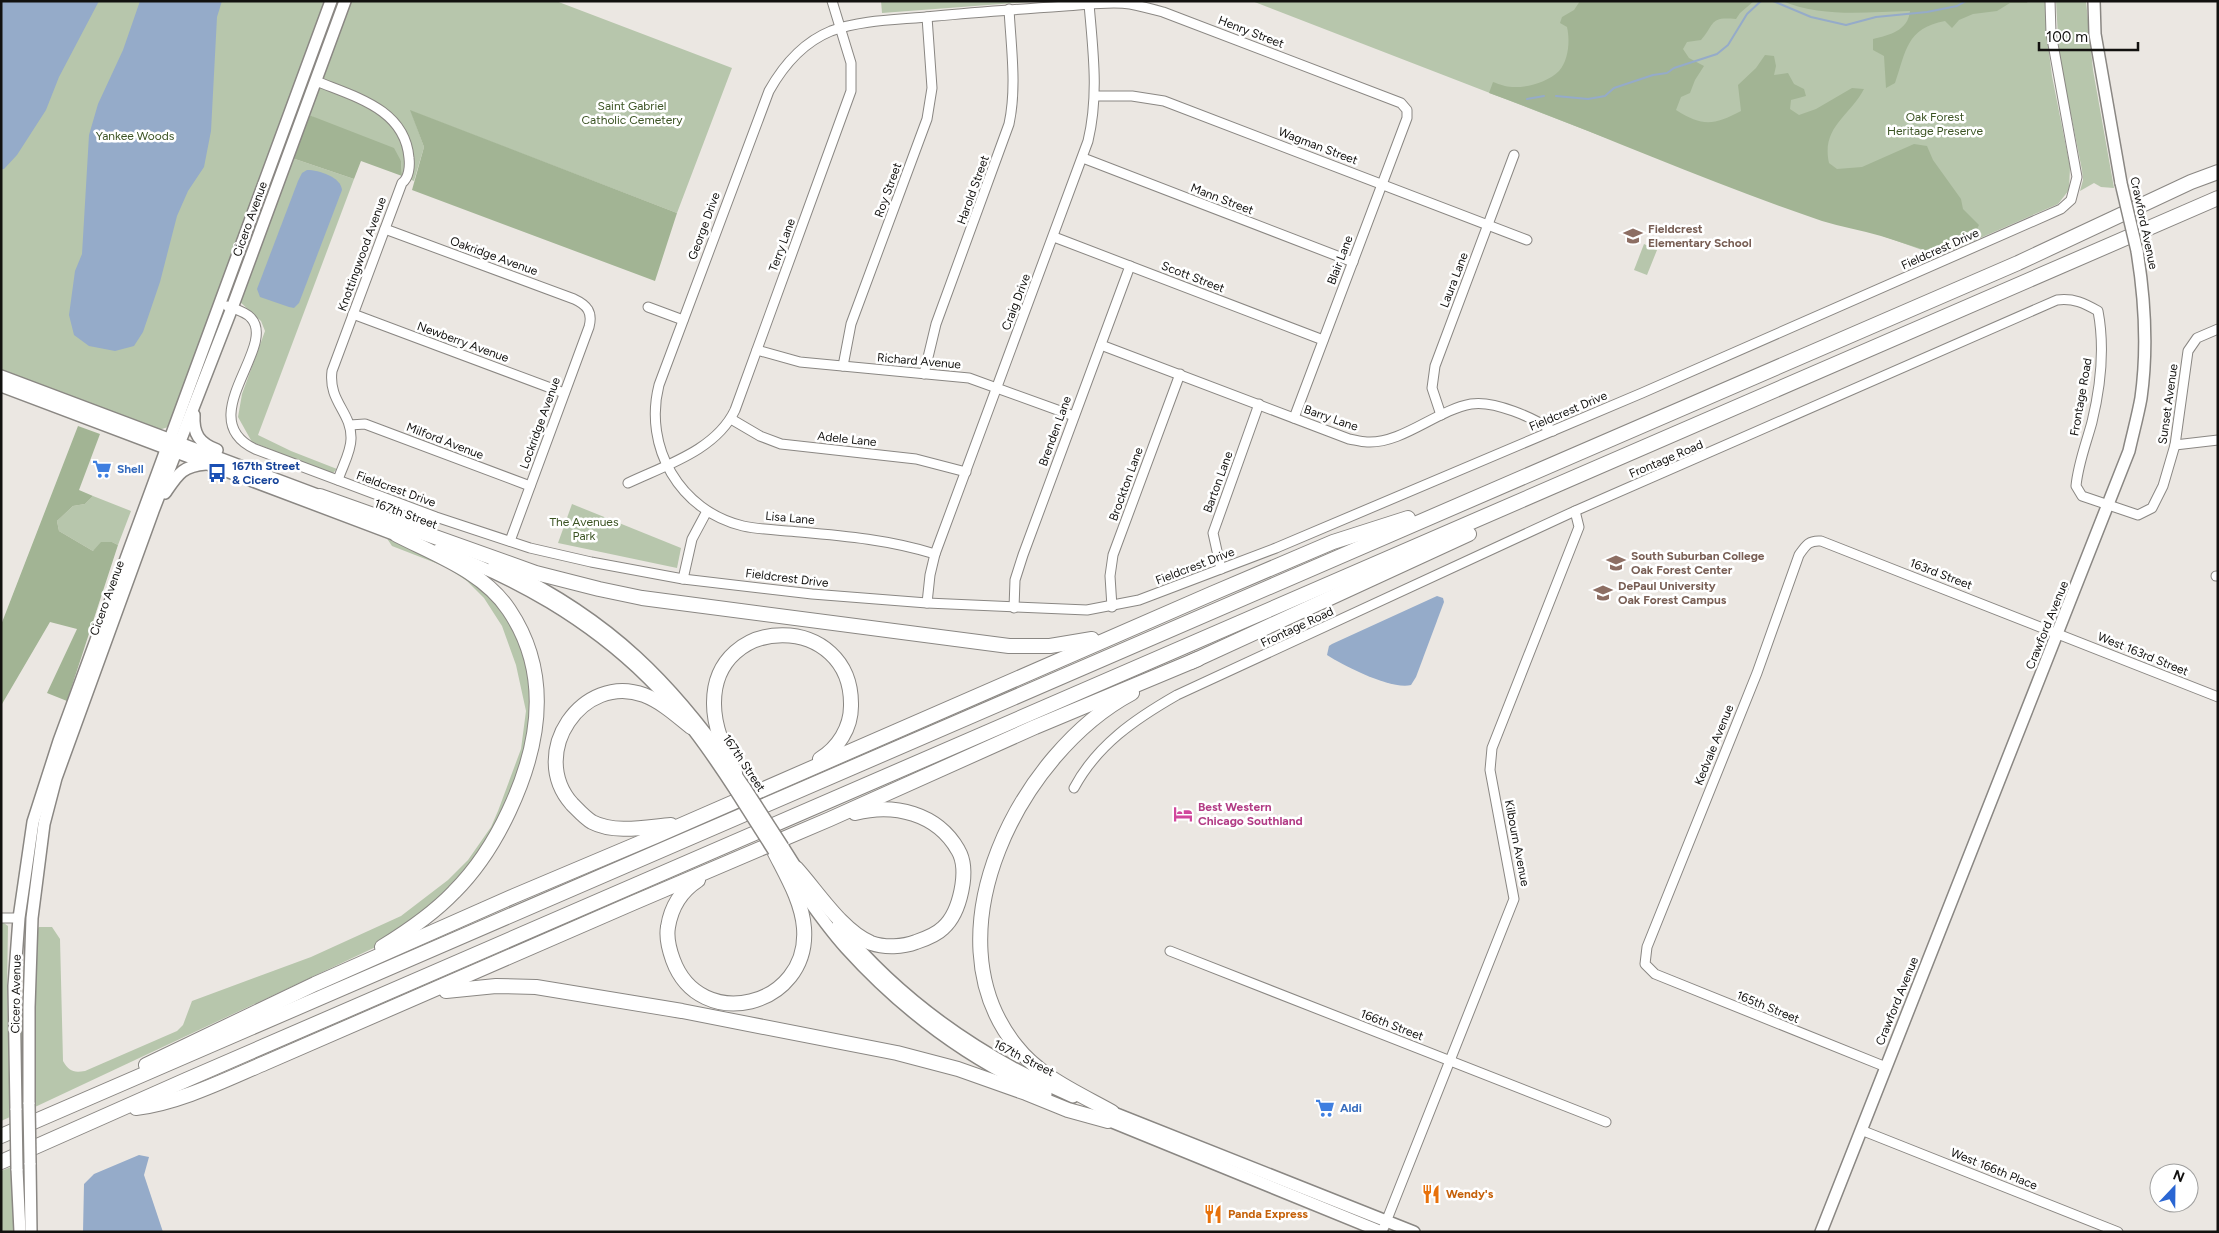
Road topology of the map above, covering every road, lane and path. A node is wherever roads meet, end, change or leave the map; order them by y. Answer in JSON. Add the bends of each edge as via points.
{"nodes":[{"id":1,"x":331,"y":1,"type":"edge"},
{"id":2,"x":345,"y":1,"type":"edge"},
{"id":3,"x":832,"y":1,"type":"edge"},
{"id":4,"x":2050,"y":1,"type":"edge"},
{"id":5,"x":2094,"y":1,"type":"edge"},
{"id":6,"x":1089,"y":4,"type":"junction"},
{"id":7,"x":1009,"y":9,"type":"junction"},
{"id":8,"x":927,"y":17,"type":"junction"},
{"id":9,"x":840,"y":29,"type":"junction"},
{"id":10,"x":316,"y":81,"type":"junction"},
{"id":11,"x":1096,"y":96,"type":"junction"},
{"id":12,"x":1407,"y":110,"type":"joint"},
{"id":13,"x":1514,"y":155,"type":"dead end"},
{"id":14,"x":1083,"y":158,"type":"junction"},
{"id":15,"x":2218,"y":162,"type":"edge"},
{"id":16,"x":2218,"y":172,"type":"edge"},
{"id":17,"x":1382,"y":184,"type":"junction"},
{"id":18,"x":2156,"y":198,"type":"junction"},
{"id":19,"x":2218,"y":198,"type":"edge"},
{"id":20,"x":2218,"y":204,"type":"edge"},
{"id":21,"x":2200,"y":206,"type":"junction"},
{"id":22,"x":1488,"y":225,"type":"junction"},
{"id":23,"x":385,"y":229,"type":"junction"},
{"id":24,"x":1054,"y":236,"type":"junction"},
{"id":25,"x":1527,"y":240,"type":"dead end"},
{"id":26,"x":1353,"y":262,"type":"junction"},
{"id":27,"x":1130,"y":266,"type":"junction"},
{"id":28,"x":220,"y":304,"type":"junction"},
{"id":29,"x":648,"y":307,"type":"dead end"},
{"id":30,"x":232,"y":308,"type":"junction"},
{"id":31,"x":591,"y":312,"type":"joint"},
{"id":32,"x":353,"y":314,"type":"junction"},
{"id":33,"x":683,"y":320,"type":"junction"},
{"id":34,"x":2218,"y":329,"type":"edge"},
{"id":35,"x":1323,"y":340,"type":"junction"},
{"id":36,"x":1101,"y":344,"type":"junction"},
{"id":37,"x":757,"y":350,"type":"junction"},
{"id":38,"x":843,"y":366,"type":"junction"},
{"id":39,"x":924,"y":374,"type":"junction"},
{"id":40,"x":1180,"y":374,"type":"junction"},
{"id":41,"x":1,"y":376,"type":"edge"},
{"id":42,"x":1,"y":386,"type":"edge"},
{"id":43,"x":997,"y":387,"type":"junction"},
{"id":44,"x":564,"y":393,"type":"junction"},
{"id":45,"x":1259,"y":404,"type":"junction"},
{"id":46,"x":194,"y":409,"type":"junction"},
{"id":47,"x":1440,"y":415,"type":"junction"},
{"id":48,"x":1074,"y":416,"type":"junction"},
{"id":49,"x":1294,"y":418,"type":"junction"},
{"id":50,"x":731,"y":419,"type":"junction"},
{"id":51,"x":350,"y":425,"type":"junction"},
{"id":52,"x":1553,"y":431,"type":"junction"},
{"id":53,"x":2218,"y":440,"type":"edge"},
{"id":54,"x":173,"y":445,"type":"junction"},
{"id":55,"x":2175,"y":445,"type":"junction"},
{"id":56,"x":207,"y":464,"type":"junction"},
{"id":57,"x":666,"y":465,"type":"junction"},
{"id":58,"x":966,"y":472,"type":"junction"},
{"id":59,"x":338,"y":480,"type":"junction"},
{"id":60,"x":628,"y":483,"type":"dead end"},
{"id":61,"x":530,"y":486,"type":"junction"},
{"id":62,"x":295,"y":487,"type":"junction"},
{"id":63,"x":320,"y":496,"type":"junction"},
{"id":64,"x":1515,"y":504,"type":"junction"},
{"id":65,"x":2109,"y":505,"type":"junction"},
{"id":66,"x":1451,"y":509,"type":"junction"},
{"id":67,"x":153,"y":511,"type":"junction"},
{"id":68,"x":707,"y":511,"type":"junction"},
{"id":69,"x":1575,"y":512,"type":"junction"},
{"id":70,"x":397,"y":535,"type":"junction"},
{"id":71,"x":510,"y":541,"type":"junction"},
{"id":72,"x":1814,"y":541,"type":"joint"},
{"id":73,"x":935,"y":554,"type":"junction"},
{"id":74,"x":1221,"y":569,"type":"junction"},
{"id":75,"x":683,"y":579,"type":"junction"},
{"id":76,"x":927,"y":603,"type":"junction"},
{"id":77,"x":1112,"y":606,"type":"junction"},
{"id":78,"x":1014,"y":608,"type":"junction"},
{"id":79,"x":1134,"y":627,"type":"junction"},
{"id":80,"x":2058,"y":633,"type":"junction"},
{"id":81,"x":1198,"y":659,"type":"junction"},
{"id":82,"x":2218,"y":697,"type":"edge"},
{"id":83,"x":691,"y":727,"type":"junction"},
{"id":84,"x":735,"y":773,"type":"junction"},
{"id":85,"x":788,"y":778,"type":"junction"},
{"id":86,"x":1074,"y":788,"type":"dead end"},
{"id":87,"x":740,"y":790,"type":"junction"},
{"id":88,"x":710,"y":811,"type":"junction"},
{"id":89,"x":830,"y":819,"type":"junction"},
{"id":90,"x":778,"y":849,"type":"junction"},
{"id":91,"x":732,"y":861,"type":"junction"},
{"id":92,"x":796,"y":868,"type":"junction"},
{"id":93,"x":1,"y":918,"type":"edge"},
{"id":94,"x":19,"y":918,"type":"junction"},
{"id":95,"x":32,"y":918,"type":"junction"},
{"id":96,"x":1170,"y":952,"type":"dead end"},
{"id":97,"x":1645,"y":964,"type":"joint"},
{"id":98,"x":315,"y":984,"type":"junction"},
{"id":99,"x":409,"y":1001,"type":"junction"},
{"id":100,"x":1449,"y":1061,"type":"junction"},
{"id":101,"x":1886,"y":1067,"type":"junction"},
{"id":102,"x":118,"y":1111,"type":"junction"},
{"id":103,"x":1110,"y":1116,"type":"junction"},
{"id":104,"x":41,"y":1119,"type":"junction"},
{"id":105,"x":1606,"y":1122,"type":"dead end"},
{"id":106,"x":1861,"y":1130,"type":"junction"},
{"id":107,"x":1,"y":1136,"type":"edge"},
{"id":108,"x":1,"y":1162,"type":"edge"},
{"id":109,"x":1383,"y":1228,"type":"edge"},
{"id":110,"x":20,"y":1232,"type":"edge"},
{"id":111,"x":31,"y":1232,"type":"edge"},
{"id":112,"x":1414,"y":1232,"type":"edge"},
{"id":113,"x":1821,"y":1232,"type":"edge"},
{"id":114,"x":2118,"y":1232,"type":"edge"}],
"edges":[{"from":1,"to":28,"type":"main road","name":"Cicero Avenue"},
{"from":2,"to":10,"type":"main road","name":"Cicero Avenue"},
{"from":3,"to":9,"type":"street","name":"Terry Lane"},
{"from":4,"to":52,"type":"street","name":"Fieldcrest Drive","via":[[2051,33],[2077,177],[2071,200],[2061,209]]},
{"from":5,"to":65,"type":"main road","name":"Crawford Avenue","bridge":true,"via":[[2095,34],[2143,288],[2145,325],[2141,400],[2129,451]]},
{"from":6,"to":7,"type":"street","name":"Henry Street"},
{"from":6,"to":11,"type":"street","name":"Craig Drive"},
{"from":6,"to":12,"type":"street","name":"Henry Street","via":[[1130,4],[1163,12],[1401,103]]},
{"from":7,"to":8,"type":"street","name":"Henry Street"},
{"from":7,"to":39,"type":"street","name":"Harold Street","via":[[1013,85],[1009,124],[936,324]]},
{"from":8,"to":9,"type":"street","name":"Henry Street","via":[[870,22]]},
{"from":8,"to":38,"type":"street","name":"Roy Street","via":[[932,88],[927,119],[851,324]]},
{"from":9,"to":33,"type":"street","name":"George Drive","via":[[804,47],[776,77]]},
{"from":9,"to":37,"type":"street","name":"Terry Lane","via":[[851,63],[851,91]]},
{"from":10,"to":23,"type":"street","name":"Knottingwood Avenue","via":[[382,110],[400,127],[408,149],[409,168]]},
{"from":10,"to":30,"type":"main road","name":"Cicero Avenue"},
{"from":11,"to":14,"type":"street","name":"Craig Drive"},
{"from":11,"to":17,"type":"street","name":"Wagman Street","via":[[1146,97],[1164,101]]},
{"from":12,"to":17,"type":"street","name":"Blair Lane","via":[[1407,118]]},
{"from":13,"to":22,"type":"street","name":"Laura Lane"},
{"from":14,"to":24,"type":"street","name":"Craig Drive"},
{"from":14,"to":26,"type":"street","name":"Mann Street"},
{"from":15,"to":18,"type":"highway"},
{"from":16,"to":18,"type":"highway"},
{"from":17,"to":22,"type":"street","name":"Wagman Street"},
{"from":17,"to":26,"type":"street","name":"Blair Lane"},
{"from":18,"to":66,"type":"highway","via":[[2018,263]]},
{"from":19,"to":21,"type":"highway"},
{"from":20,"to":21,"type":"highway"},
{"from":21,"to":64,"type":"highway"},
{"from":22,"to":25,"type":"street","name":"Wagman Street"},
{"from":22,"to":47,"type":"street","name":"Laura Lane","via":[[1434,371],[1432,388]]},
{"from":23,"to":31,"type":"street","name":"Oakridge Avenue","via":[[574,299]]},
{"from":23,"to":32,"type":"street","name":"Knottingwood Avenue"},
{"from":24,"to":27,"type":"street","name":"Scott Street"},
{"from":24,"to":43,"type":"street","name":"Craig Drive"},
{"from":26,"to":35,"type":"street","name":"Blair Lane"},
{"from":27,"to":35,"type":"street","name":"Scott Street"},
{"from":27,"to":36,"type":"street","name":"Brenden Lane"},
{"from":28,"to":30,"type":"street","name":"Fieldcrest Drive"},
{"from":28,"to":54,"type":"main road","name":"Cicero Avenue"},
{"from":29,"to":33,"type":"street"},
{"from":30,"to":46,"type":"main road","name":"Cicero Avenue"},
{"from":30,"to":59,"type":"street","name":"Fieldcrest Drive","via":[[251,318],[256,326],[230,412],[235,432],[249,446]]},
{"from":31,"to":44,"type":"street","name":"Lockridge Avenue","via":[[590,326]]},
{"from":32,"to":44,"type":"street","name":"Newberry Avenue"},
{"from":32,"to":51,"type":"street","name":"Knottingwood Avenue","via":[[331,381],[337,403]]},
{"from":33,"to":57,"type":"street","name":"George Drive","via":[[656,401],[657,436]]},
{"from":34,"to":55,"type":"street","name":"Sunset Avenue","via":[[2197,338],[2188,351]]},
{"from":35,"to":49,"type":"street","name":"Blair Lane"},
{"from":36,"to":40,"type":"street","name":"Barry Lane"},
{"from":36,"to":48,"type":"street","name":"Brenden Lane"},
{"from":37,"to":38,"type":"street","name":"Richard Avenue","via":[[790,361]]},
{"from":37,"to":50,"type":"street","name":"Terry Lane"},
{"from":38,"to":39,"type":"street","name":"Richard Avenue"},
{"from":39,"to":43,"type":"street","name":"Richard Avenue","via":[[969,378]]},
{"from":40,"to":45,"type":"street","name":"Barry Lane"},
{"from":40,"to":77,"type":"street","name":"Brockton Lane","via":[[1113,555],[1110,576]]},
{"from":41,"to":54,"type":"main road","name":"167th Street"},
{"from":42,"to":54,"type":"main road","name":"167th Street"},
{"from":43,"to":48,"type":"street","name":"Richard Avenue"},
{"from":43,"to":58,"type":"street","name":"Craig Drive"},
{"from":44,"to":61,"type":"street","name":"Lockridge Avenue"},
{"from":45,"to":49,"type":"street","name":"Barry Lane"},
{"from":45,"to":74,"type":"street","name":"Barton Lane","via":[[1213,532]]},
{"from":46,"to":54,"type":"main road","name":"Cicero Avenue"},
{"from":46,"to":62,"type":"main road","via":[[195,432],[204,444],[248,461]]},
{"from":47,"to":49,"type":"street","name":"Barry Lane","via":[[1391,438],[1369,443],[1348,439]]},
{"from":47,"to":52,"type":"street","name":"Barry Lane","via":[[1480,404],[1504,409]]},
{"from":48,"to":78,"type":"street","name":"Brenden Lane","via":[[1015,580]]},
{"from":50,"to":57,"type":"street","name":"Terry Lane","via":[[710,441]]},
{"from":50,"to":58,"type":"street","name":"Adele Lane","via":[[781,444],[916,458]]},
{"from":51,"to":59,"type":"street","via":[[352,439]]},
{"from":51,"to":61,"type":"street","name":"Milford Avenue","via":[[365,424]]},
{"from":52,"to":74,"type":"street","name":"Fieldcrest Drive"},
{"from":53,"to":55,"type":"street"},
{"from":54,"to":56,"type":"main road","name":"167th Street"},
{"from":54,"to":62,"type":"main road","name":"167th Street"},
{"from":54,"to":67,"type":"main road","name":"Cicero Avenue"},
{"from":54,"to":94,"type":"main road","name":"Cicero Avenue","via":[[58,741],[33,822]]},
{"from":55,"to":65,"type":"street","name":"Sunset Avenue","via":[[2163,486],[2152,508],[2138,515]]},
{"from":56,"to":67,"type":"main road","via":[[194,465],[179,472]]},
{"from":56,"to":70,"type":"main road","name":"167th Street"},
{"from":57,"to":60,"type":"street","name":"Terry Lane"},
{"from":57,"to":68,"type":"street","name":"Lisa Lane","via":[[686,493]]},
{"from":58,"to":73,"type":"street","name":"Craig Drive"},
{"from":59,"to":71,"type":"street","name":"Fieldcrest Drive"},
{"from":61,"to":71,"type":"street","name":"Lockridge Avenue"},
{"from":62,"to":63,"type":"main road","name":"167th Street"},
{"from":63,"to":79,"type":"highway","via":[[536,572],[599,589],[673,603],[1009,646],[1072,643]]},
{"from":63,"to":84,"type":"main road","name":"167th Street","via":[[457,547],[518,575],[581,612],[654,672],[698,721]]},
{"from":64,"to":81,"type":"highway","via":[[1471,533]]},
{"from":64,"to":102,"type":"highway"},
{"from":65,"to":69,"type":"street","name":"Frontage Road","via":[[2082,496],[2076,486],[2101,371],[2102,333],[2098,311],[2071,298],[2057,300]]},
{"from":65,"to":80,"type":"main road","name":"Crawford Avenue"},
{"from":66,"to":79,"type":"highway","via":[[1409,518],[1333,542]]},
{"from":66,"to":104,"type":"highway"},
{"from":67,"to":95,"type":"main road","name":"Cicero Avenue","via":[[56,778],[44,824]]},
{"from":68,"to":73,"type":"street","name":"Lisa Lane","via":[[743,526],[880,540]]},
{"from":68,"to":75,"type":"street","via":[[692,539]]},
{"from":69,"to":86,"type":"street","name":"Frontage Road","via":[[1177,695],[1144,714],[1112,739],[1084,769]]},
{"from":69,"to":100,"type":"street","name":"Kilbourn Avenue","via":[[1579,527],[1492,748],[1490,770],[1514,899]]},
{"from":70,"to":83,"type":"main road","name":"167th Street","via":[[454,555],[514,583],[576,619],[648,678]]},
{"from":70,"to":98,"type":"highway","via":[[470,572],[509,609],[530,651],[536,680],[533,746],[522,783],[497,836],[454,893],[416,925],[373,954]]},
{"from":71,"to":75,"type":"street","name":"Fieldcrest Drive","via":[[555,554]]},
{"from":72,"to":80,"type":"street","name":"163rd Street"},
{"from":72,"to":97,"type":"street","name":"Kedvale Avenue","via":[[1806,544],[1799,555],[1757,673],[1647,947]]},
{"from":73,"to":76,"type":"street","name":"Craig Drive"},
{"from":74,"to":77,"type":"street","name":"Fieldcrest Drive","via":[[1139,600]]},
{"from":75,"to":76,"type":"street","name":"Fieldcrest Drive"},
{"from":76,"to":78,"type":"street","name":"Fieldcrest Drive"},
{"from":77,"to":78,"type":"street","name":"Fieldcrest Drive","via":[[1074,611]]},
{"from":79,"to":85,"type":"highway"},
{"from":80,"to":82,"type":"street","name":"West 163rd Street"},
{"from":80,"to":101,"type":"main road","name":"Crawford Avenue"},
{"from":81,"to":89,"type":"highway","via":[[1035,727]]},
{"from":81,"to":103,"type":"highway","via":[[1122,699],[1086,726],[1051,762],[1008,828],[986,886],[980,916],[979,948],[985,984],[995,1011],[1014,1045],[1033,1066]]},
{"from":83,"to":87,"type":"main road","name":"167th Street"},
{"from":83,"to":88,"type":"highway","via":[[662,704],[642,694],[603,695],[584,704],[567,724],[555,756],[556,774],[565,796],[578,810],[592,822],[616,828],[672,824]]},
{"from":84,"to":85,"type":"highway","via":[[716,721],[714,702],[719,677],[728,661],[744,646],[764,637],[790,635],[816,643],[837,660],[847,680],[851,702],[848,724],[836,746]]},
{"from":84,"to":87,"type":"main road","name":"167th Street"},
{"from":85,"to":88,"type":"highway"},
{"from":87,"to":90,"type":"main road","name":"167th Street","bridge":true},
{"from":88,"to":98,"type":"highway"},
{"from":89,"to":91,"type":"highway"},
{"from":89,"to":92,"type":"highway","via":[[863,811],[907,811],[922,816],[947,834],[960,852],[963,872],[962,894],[944,928],[910,944],[872,943],[856,934]]},
{"from":90,"to":91,"type":"highway","via":[[800,906],[803,948],[798,966],[782,986],[764,998],[739,1004],[710,999],[692,987],[675,966],[668,942],[671,914],[681,895],[696,881]]},
{"from":90,"to":92,"type":"main road","name":"167th Street"},
{"from":90,"to":103,"type":"main road","name":"167th Street","via":[[844,946],[912,1013],[999,1071],[1033,1088]]},
{"from":91,"to":99,"type":"highway"},
{"from":92,"to":103,"type":"main road","name":"167th Street","via":[[850,940],[918,1006],[1001,1062]]},
{"from":93,"to":94,"type":"street"},
{"from":94,"to":95,"type":"main road"},
{"from":94,"to":110,"type":"main road","name":"Cicero Avenue","bridge":true,"via":[[14,986]]},
{"from":95,"to":111,"type":"main road","name":"Cicero Avenue","bridge":true,"via":[[29,1007]]},
{"from":96,"to":100,"type":"street","name":"166th Street"},
{"from":97,"to":101,"type":"street","name":"165th Street","via":[[1655,974]]},
{"from":98,"to":104,"type":"highway","via":[[180,1047]]},
{"from":99,"to":102,"type":"highway","via":[[205,1088],[148,1107]]},
{"from":99,"to":103,"type":"highway","via":[[451,990],[496,986],[536,987],[596,996],[897,1053],[958,1069],[1068,1110]]},
{"from":100,"to":105,"type":"street","name":"166th Street"},
{"from":100,"to":109,"type":"street","name":"Kilbourn Avenue"},
{"from":101,"to":106,"type":"main road","name":"Crawford Avenue"},
{"from":102,"to":108,"type":"highway"},
{"from":103,"to":109,"type":"main road","name":"167th Street"},
{"from":104,"to":107,"type":"highway"},
{"from":106,"to":113,"type":"main road","name":"Crawford Avenue"},
{"from":106,"to":114,"type":"street","name":"West 166th Place"},
{"from":109,"to":112,"type":"main road","name":"167th Street"}]}
